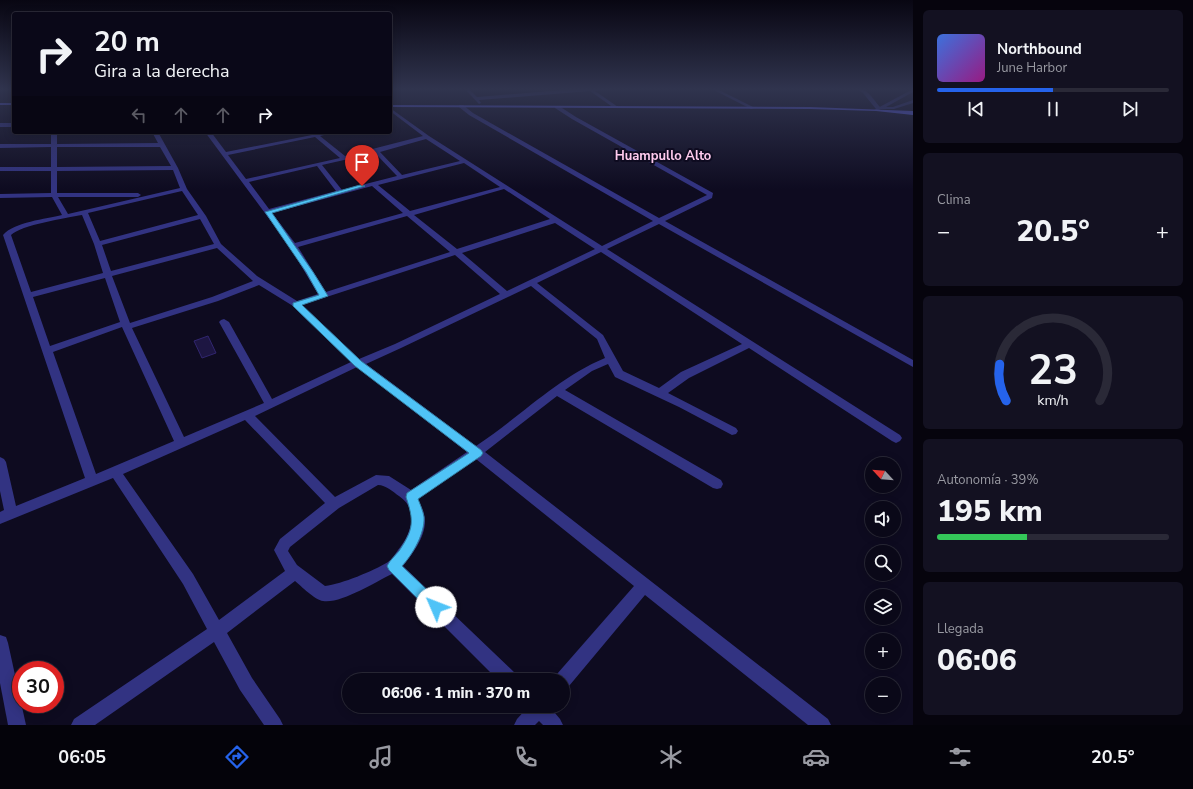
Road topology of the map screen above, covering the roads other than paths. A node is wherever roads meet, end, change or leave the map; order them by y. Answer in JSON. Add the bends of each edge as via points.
{"nodes":[{"id":1,"x":404,"y":122,"type":"edge"},
{"id":2,"x":484,"y":122,"type":"edge"},
{"id":3,"x":581,"y":122,"type":"edge"},
{"id":4,"x":0,"y":125,"type":"edge"},
{"id":5,"x":12,"y":125,"type":"edge"},
{"id":6,"x":54,"y":134,"type":"edge"},
{"id":7,"x":156,"y":134,"type":"edge"},
{"id":8,"x":211,"y":134,"type":"edge"},
{"id":9,"x":314,"y":134,"type":"edge"},
{"id":10,"x":427,"y":137,"type":"junction"},
{"id":11,"x":162,"y":145,"type":"junction"},
{"id":12,"x":0,"y":146,"type":"edge"},
{"id":13,"x":54,"y":146,"type":"junction"},
{"id":14,"x":376,"y":151,"type":"junction"},
{"id":15,"x":225,"y":154,"type":"junction"},
{"id":16,"x":344,"y":158,"type":"junction"},
{"id":17,"x":466,"y":161,"type":"junction"},
{"id":18,"x":318,"y":164,"type":"junction"},
{"id":19,"x":175,"y":168,"type":"junction"},
{"id":20,"x":0,"y":169,"type":"edge"},
{"id":21,"x":55,"y":170,"type":"junction"},
{"id":22,"x":401,"y":177,"type":"junction"},
{"id":23,"x":245,"y":181,"type":"junction"},
{"id":24,"x":373,"y":184,"type":"junction"},
{"id":25,"x":505,"y":187,"type":"junction"},
{"id":26,"x":184,"y":189,"type":"junction"},
{"id":27,"x":340,"y":192,"type":"junction"},
{"id":28,"x":54,"y":195,"type":"junction"},
{"id":29,"x":154,"y":195,"type":"junction"},
{"id":30,"x":0,"y":196,"type":"edge"},
{"id":31,"x":84,"y":212,"type":"junction"},
{"id":32,"x":268,"y":212,"type":"junction"},
{"id":33,"x":408,"y":214,"type":"junction"},
{"id":34,"x":66,"y":216,"type":"junction"},
{"id":35,"x":202,"y":216,"type":"junction"},
{"id":36,"x":556,"y":220,"type":"junction"},
{"id":37,"x":659,"y":222,"type":"junction"},
{"id":38,"x":98,"y":244,"type":"junction"},
{"id":39,"x":218,"y":245,"type":"junction"},
{"id":40,"x":293,"y":246,"type":"junction"},
{"id":41,"x":600,"y":249,"type":"junction"},
{"id":42,"x":458,"y":252,"type":"junction"},
{"id":43,"x":108,"y":275,"type":"junction"},
{"id":44,"x":261,"y":282,"type":"junction"},
{"id":45,"x":531,"y":282,"type":"junction"},
{"id":46,"x":506,"y":294,"type":"junction"},
{"id":47,"x":28,"y":296,"type":"junction"},
{"id":48,"x":324,"y":296,"type":"junction"},
{"id":49,"x":296,"y":304,"type":"junction"},
{"id":50,"x":224,"y":322,"type":"dead end"},
{"id":51,"x":126,"y":325,"type":"junction"},
{"id":52,"x":749,"y":344,"type":"junction"},
{"id":53,"x":47,"y":351,"type":"junction"},
{"id":54,"x":611,"y":359,"type":"junction"},
{"id":55,"x":358,"y":363,"type":"junction"},
{"id":56,"x":913,"y":364,"type":"edge"},
{"id":57,"x":557,"y":391,"type":"junction"},
{"id":58,"x":660,"y":393,"type":"junction"},
{"id":59,"x":270,"y":404,"type":"junction"},
{"id":60,"x":248,"y":415,"type":"junction"},
{"id":61,"x":732,"y":431,"type":"dead end"},
{"id":62,"x":896,"y":438,"type":"dead end"},
{"id":63,"x":181,"y":444,"type":"junction"},
{"id":64,"x":477,"y":453,"type":"junction"},
{"id":65,"x":0,"y":462,"type":"edge"},
{"id":66,"x":115,"y":472,"type":"junction"},
{"id":67,"x":92,"y":480,"type":"junction"},
{"id":68,"x":717,"y":484,"type":"dead end"},
{"id":69,"x":411,"y":497,"type":"junction"},
{"id":70,"x":334,"y":504,"type":"junction"},
{"id":71,"x":5,"y":516,"type":"edge"},
{"id":72,"x":394,"y":566,"type":"junction"},
{"id":73,"x":294,"y":573,"type":"junction"},
{"id":74,"x":644,"y":585,"type":"junction"},
{"id":75,"x":217,"y":631,"type":"junction"},
{"id":76,"x":0,"y":643,"type":"edge"},
{"id":77,"x":503,"y":673,"type":"edge"},
{"id":78,"x":569,"y":673,"type":"edge"},
{"id":79,"x":534,"y":713,"type":"edge"},
{"id":80,"x":544,"y":713,"type":"edge"},
{"id":81,"x":17,"y":725,"type":"edge"},
{"id":82,"x":80,"y":725,"type":"edge"},
{"id":83,"x":274,"y":725,"type":"edge"},
{"id":84,"x":523,"y":725,"type":"edge"},
{"id":85,"x":554,"y":725,"type":"edge"},
{"id":86,"x":822,"y":725,"type":"edge"}],
"edges":[{"from":1,"to":10,"type":"street"},
{"from":2,"to":37,"type":"street"},
{"from":3,"to":37,"type":"street","via":[[711,194],[709,198]]},
{"from":4,"to":5,"type":"street"},
{"from":6,"to":13,"type":"street"},
{"from":7,"to":11,"type":"street"},
{"from":8,"to":15,"type":"street"},
{"from":9,"to":15,"type":"street"},
{"from":9,"to":16,"type":"street"},
{"from":10,"to":14,"type":"street"},
{"from":10,"to":17,"type":"street"},
{"from":11,"to":13,"type":"street"},
{"from":11,"to":19,"type":"street"},
{"from":12,"to":13,"type":"street"},
{"from":13,"to":21,"type":"street"},
{"from":14,"to":16,"type":"street"},
{"from":14,"to":22,"type":"street"},
{"from":15,"to":23,"type":"street"},
{"from":16,"to":18,"type":"street"},
{"from":17,"to":22,"type":"street"},
{"from":17,"to":25,"type":"street"},
{"from":18,"to":23,"type":"street"},
{"from":18,"to":27,"type":"street"},
{"from":19,"to":21,"type":"street"},
{"from":19,"to":26,"type":"street"},
{"from":20,"to":21,"type":"street"},
{"from":21,"to":28,"type":"street"},
{"from":22,"to":24,"type":"street"},
{"from":23,"to":32,"type":"street"},
{"from":24,"to":27,"type":"street"},
{"from":24,"to":33,"type":"street"},
{"from":25,"to":33,"type":"street"},
{"from":25,"to":36,"type":"street"},
{"from":26,"to":29,"type":"street"},
{"from":26,"to":35,"type":"street"},
{"from":27,"to":32,"type":"street"},
{"from":28,"to":29,"type":"street"},
{"from":28,"to":30,"type":"street"},
{"from":28,"to":34,"type":"street"},
{"from":29,"to":31,"type":"street"},
{"from":31,"to":34,"type":"street"},
{"from":31,"to":38,"type":"street"},
{"from":32,"to":40,"type":"street"},
{"from":33,"to":40,"type":"street"},
{"from":33,"to":42,"type":"street"},
{"from":34,"to":47,"type":"street","via":[[23,226],[7,235]]},
{"from":35,"to":38,"type":"street"},
{"from":35,"to":39,"type":"street"},
{"from":36,"to":41,"type":"street"},
{"from":36,"to":42,"type":"street"},
{"from":37,"to":41,"type":"street"},
{"from":37,"to":56,"type":"street"},
{"from":38,"to":43,"type":"street"},
{"from":39,"to":43,"type":"street"},
{"from":39,"to":44,"type":"street"},
{"from":40,"to":48,"type":"street"},
{"from":41,"to":45,"type":"street"},
{"from":41,"to":52,"type":"street"},
{"from":42,"to":46,"type":"street"},
{"from":42,"to":48,"type":"street"},
{"from":43,"to":47,"type":"street"},
{"from":43,"to":51,"type":"street"},
{"from":44,"to":49,"type":"street"},
{"from":44,"to":51,"type":"street","via":[[215,299]]},
{"from":45,"to":46,"type":"street"},
{"from":45,"to":54,"type":"street","via":[[600,337]]},
{"from":46,"to":55,"type":"street"},
{"from":47,"to":53,"type":"street"},
{"from":48,"to":49,"type":"street"},
{"from":49,"to":55,"type":"street"},
{"from":50,"to":59,"type":"street"},
{"from":51,"to":53,"type":"street"},
{"from":51,"to":63,"type":"street"},
{"from":52,"to":58,"type":"street","via":[[685,375]]},
{"from":52,"to":62,"type":"street"},
{"from":53,"to":67,"type":"street"},
{"from":54,"to":57,"type":"street","via":[[588,369]]},
{"from":54,"to":58,"type":"street","via":[[619,374]]},
{"from":55,"to":59,"type":"street"},
{"from":55,"to":64,"type":"street"},
{"from":57,"to":64,"type":"street"},
{"from":57,"to":68,"type":"street"},
{"from":58,"to":61,"type":"street"},
{"from":59,"to":60,"type":"street"},
{"from":60,"to":63,"type":"street"},
{"from":60,"to":70,"type":"street"},
{"from":63,"to":66,"type":"street"},
{"from":64,"to":69,"type":"street"},
{"from":64,"to":74,"type":"street"},
{"from":65,"to":71,"type":"street"},
{"from":66,"to":67,"type":"street"},
{"from":66,"to":75,"type":"street","via":[[188,579]]},
{"from":67,"to":71,"type":"street"},
{"from":69,"to":70,"type":"street","via":[[380,479]]},
{"from":69,"to":72,"type":"street","via":[[418,515],[418,526],[403,556]]},
{"from":70,"to":73,"type":"street","via":[[285,543],[281,550]]},
{"from":72,"to":73,"type":"street","via":[[339,592],[324,594]]},
{"from":72,"to":77,"type":"street"},
{"from":73,"to":75,"type":"street"},
{"from":74,"to":78,"type":"street"},
{"from":74,"to":86,"type":"street"},
{"from":75,"to":82,"type":"street"},
{"from":75,"to":83,"type":"street","via":[[246,684]]},
{"from":76,"to":81,"type":"street"},
{"from":79,"to":84,"type":"street"},
{"from":80,"to":85,"type":"street"}]}
